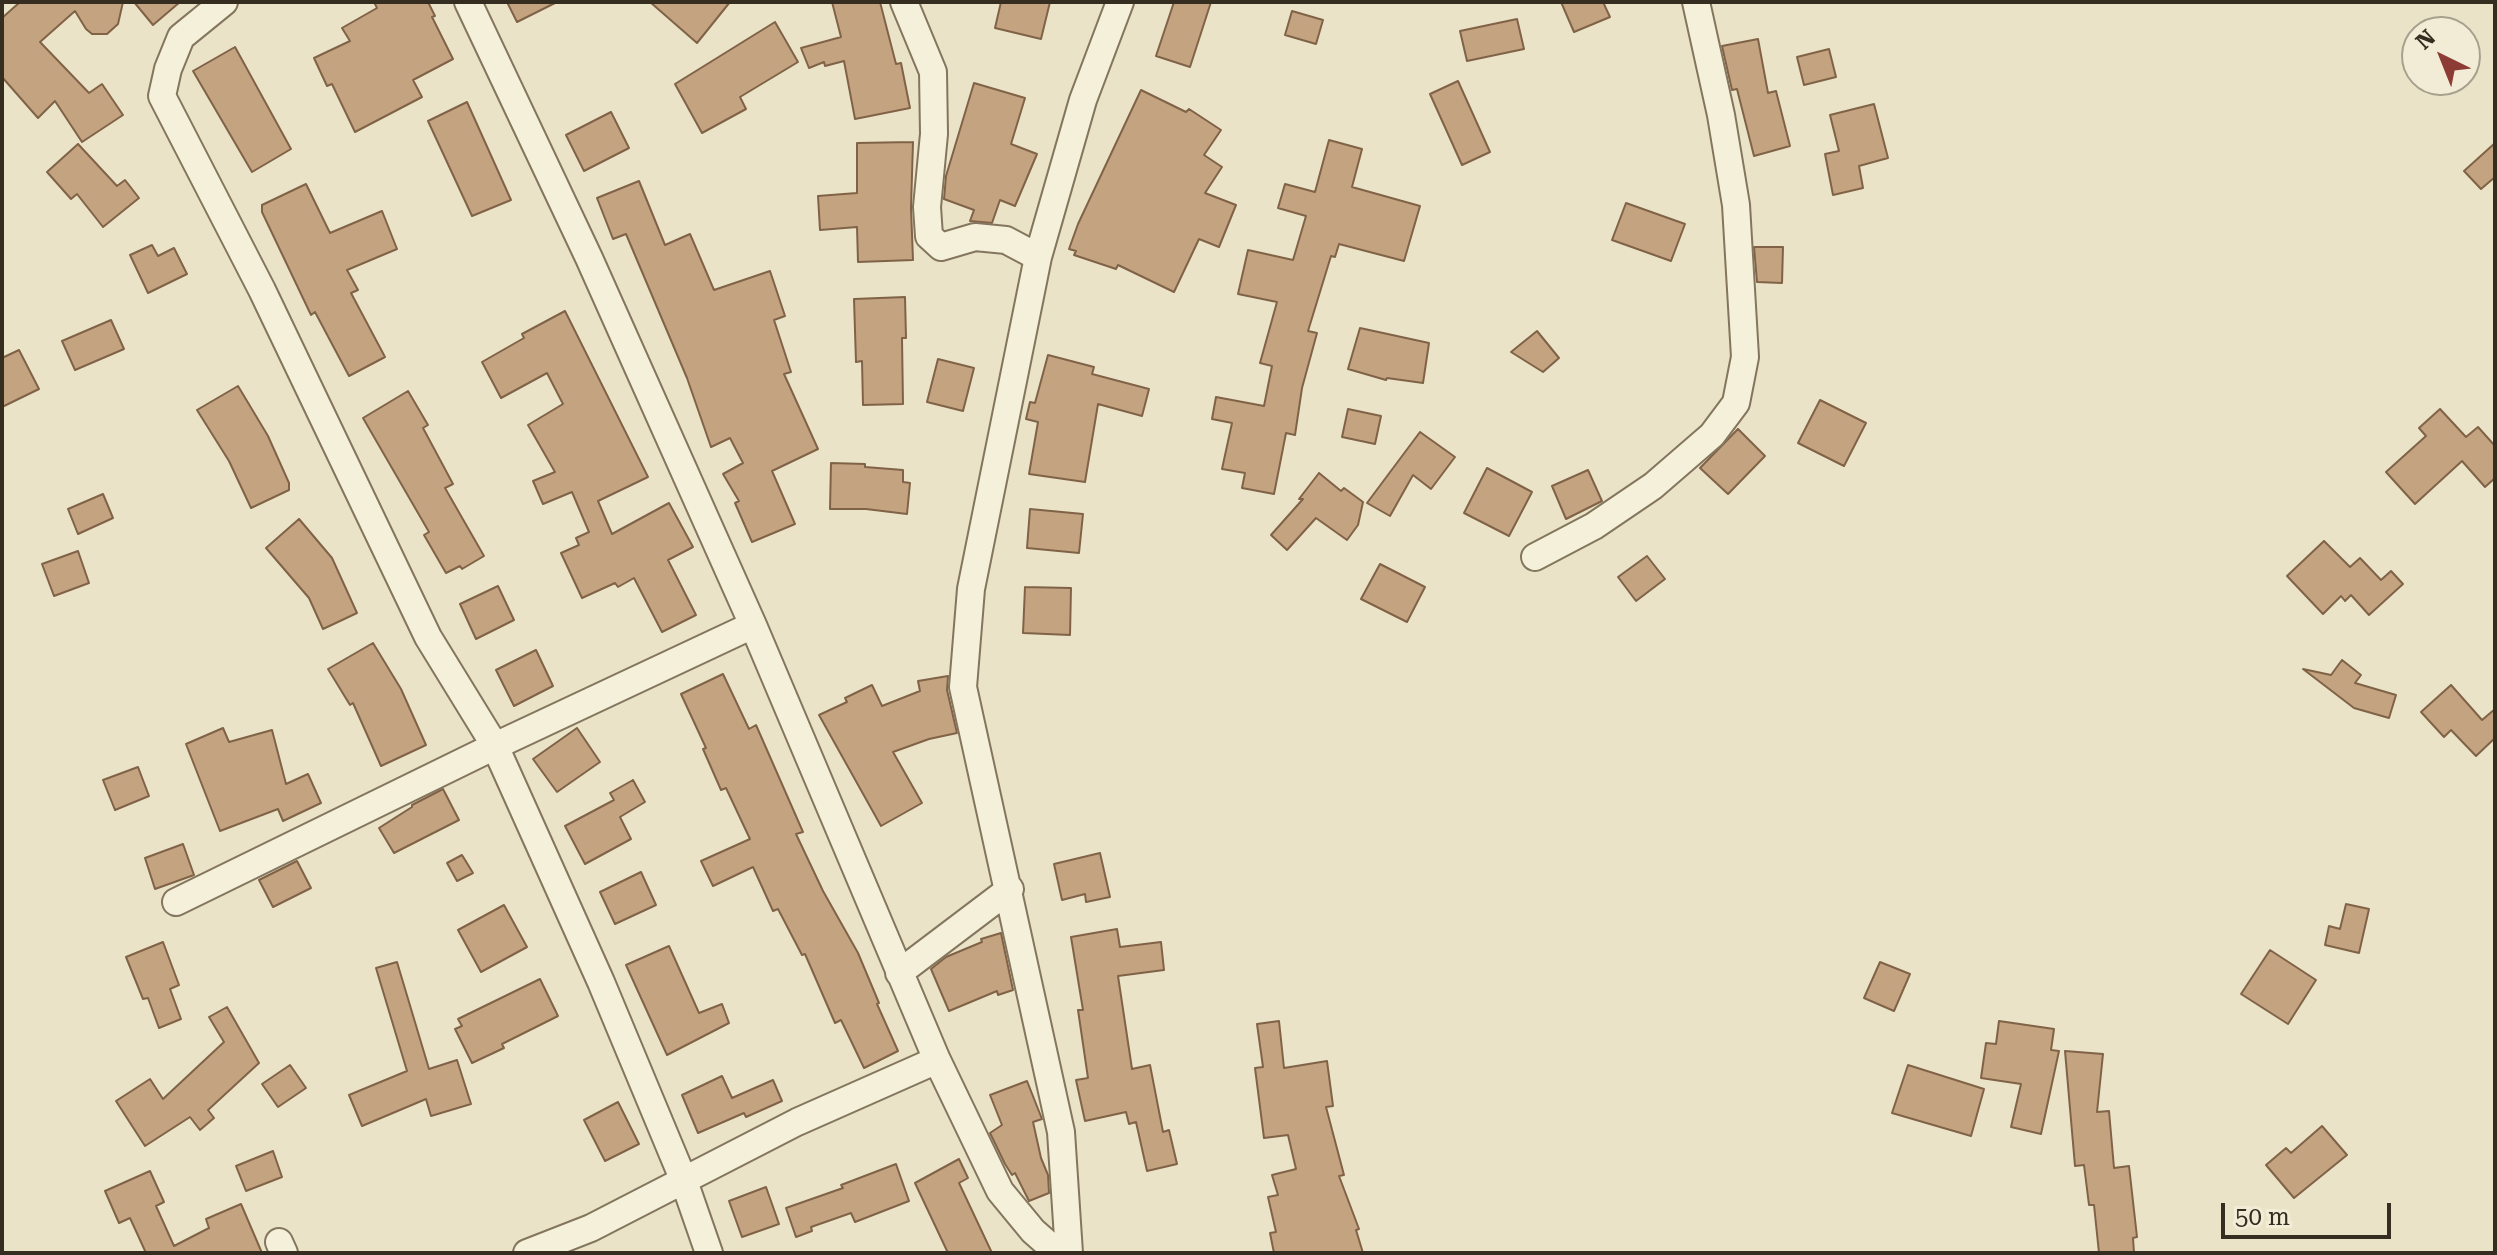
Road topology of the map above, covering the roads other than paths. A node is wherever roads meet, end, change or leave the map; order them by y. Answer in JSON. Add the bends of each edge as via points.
{"nodes":[{"id":1,"x":224,"y":2,"type":"edge"},
{"id":2,"x":468,"y":2,"type":"edge"},
{"id":3,"x":904,"y":2,"type":"edge"},
{"id":4,"x":1120,"y":2,"type":"edge"},
{"id":5,"x":1696,"y":2,"type":"edge"},
{"id":6,"x":1038,"y":257,"type":"junction"},
{"id":7,"x":1535,"y":557,"type":"dead end"},
{"id":8,"x":753,"y":625,"type":"junction"},
{"id":9,"x":495,"y":746,"type":"junction"},
{"id":10,"x":1010,"y":889,"type":"junction"},
{"id":11,"x":176,"y":902,"type":"dead end"},
{"id":12,"x":899,"y":973,"type":"junction"},
{"id":13,"x":937,"y":1060,"type":"junction"},
{"id":14,"x":684,"y":1181,"type":"junction"},
{"id":15,"x":527,"y":1253,"type":"edge"},
{"id":16,"x":709,"y":1253,"type":"edge"},
{"id":17,"x":1058,"y":1253,"type":"edge"},
{"id":18,"x":1069,"y":1253,"type":"edge"}],
"edges":[{"from":1,"to":9,"type":"street","via":[[181,37],[162,96],[269,304],[428,637]]},
{"from":2,"to":8,"type":"street"},
{"from":3,"to":6,"type":"street","via":[[933,72],[929,236],[941,247],[975,237],[1006,240]]},
{"from":4,"to":6,"type":"street","via":[[1083,100]]},
{"from":5,"to":7,"type":"street","via":[[1736,205],[1745,357],[1736,403],[1712,435],[1653,486]]},
{"from":6,"to":10,"type":"street","via":[[971,589],[963,687]]},
{"from":8,"to":9,"type":"street"},
{"from":8,"to":12,"type":"street"},
{"from":9,"to":11,"type":"street"},
{"from":9,"to":14,"type":"street"},
{"from":10,"to":12,"type":"street"},
{"from":10,"to":18,"type":"street","via":[[1061,1132]]},
{"from":12,"to":13,"type":"street"},
{"from":13,"to":14,"type":"street","via":[[797,1122]]},
{"from":13,"to":17,"type":"street","via":[[1000,1191]]},
{"from":14,"to":15,"type":"street"},
{"from":14,"to":16,"type":"street"}]}
